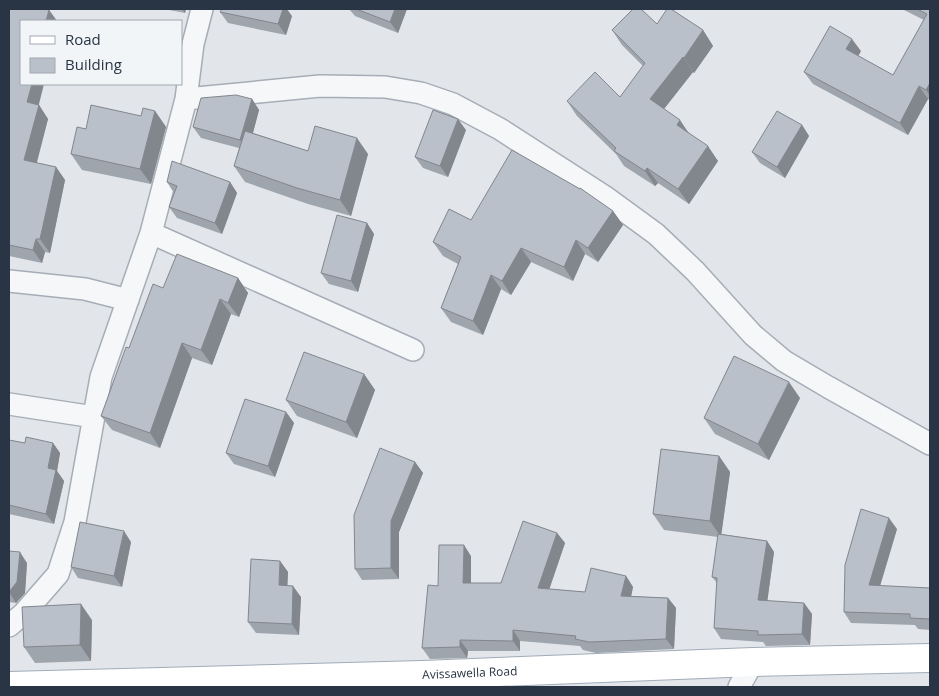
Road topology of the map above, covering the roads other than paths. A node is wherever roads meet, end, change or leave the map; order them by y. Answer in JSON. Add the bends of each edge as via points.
{"nodes":[{"id":1,"x":202,"y":9,"type":"edge"},
{"id":2,"x":186,"y":99,"type":"junction"},
{"id":3,"x":151,"y":233,"type":"junction"},
{"id":4,"x":9,"y":281,"type":"edge"},
{"id":5,"x":128,"y":300,"type":"junction"},
{"id":6,"x":413,"y":350,"type":"dead end"},
{"id":7,"x":9,"y":404,"type":"edge"},
{"id":8,"x":94,"y":417,"type":"junction"},
{"id":9,"x":930,"y":444,"type":"edge"},
{"id":10,"x":9,"y":626,"type":"edge"},
{"id":11,"x":930,"y":658,"type":"edge"},
{"id":12,"x":753,"y":662,"type":"junction"},
{"id":13,"x":9,"y":686,"type":"edge"},
{"id":14,"x":739,"y":687,"type":"edge"}],
"edges":[{"from":1,"to":2,"type":"street","via":[[193,44]]},
{"from":2,"to":3,"type":"street"},
{"from":2,"to":9,"type":"street","via":[[320,86],[385,87],[421,93],[453,104],[500,129],[656,234],[753,335],[784,361]]},
{"from":3,"to":5,"type":"street"},
{"from":3,"to":6,"type":"street"},
{"from":4,"to":5,"type":"street","via":[[85,289]]},
{"from":5,"to":8,"type":"street","via":[[101,377]]},
{"from":7,"to":8,"type":"street"},
{"from":8,"to":10,"type":"street","via":[[75,522],[58,574]]},
{"from":11,"to":12,"type":"main road","name":"Avissawella Road"},
{"from":12,"to":13,"type":"main road","name":"Avissawella Road"},
{"from":12,"to":14,"type":"street"}]}
